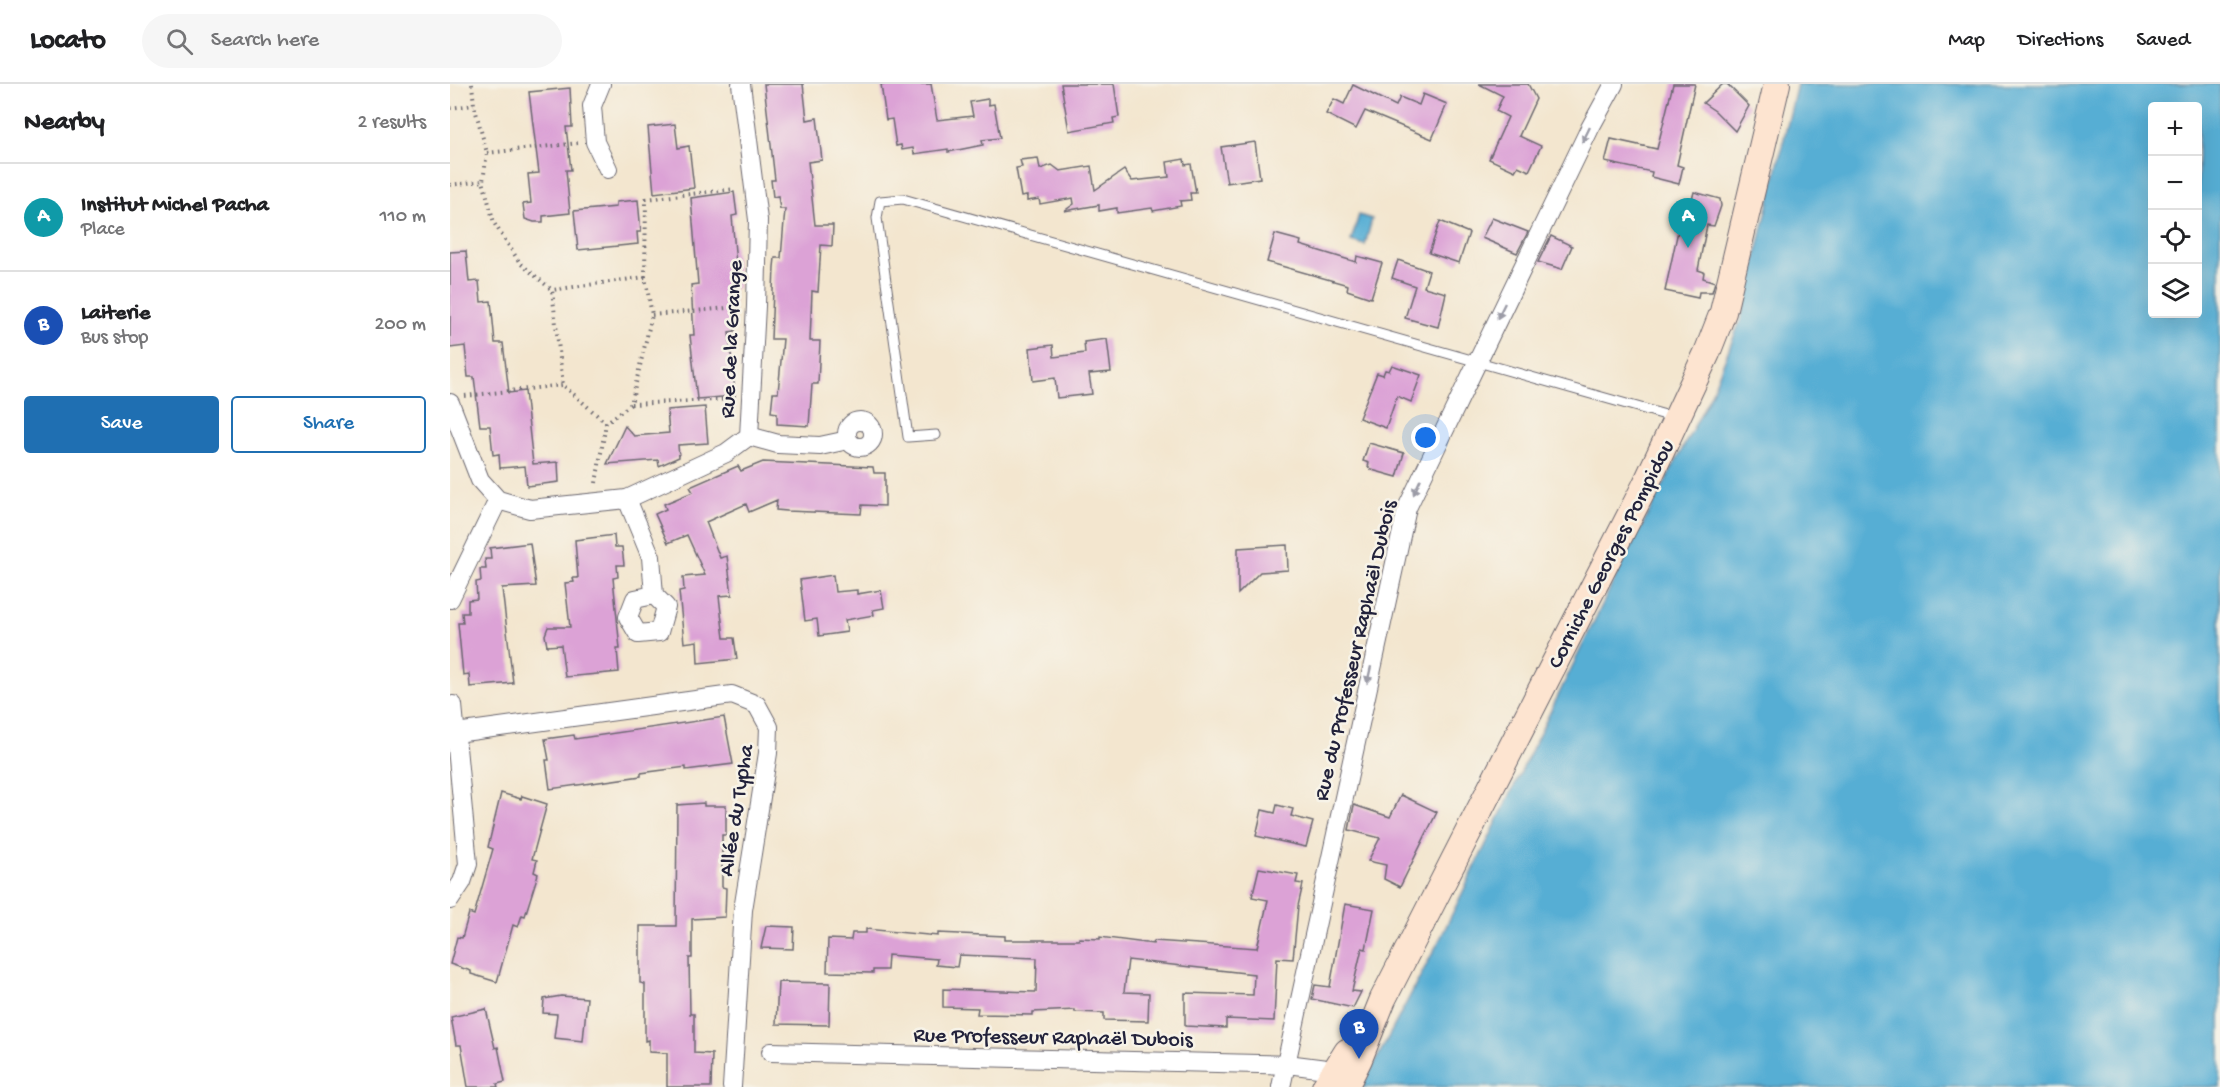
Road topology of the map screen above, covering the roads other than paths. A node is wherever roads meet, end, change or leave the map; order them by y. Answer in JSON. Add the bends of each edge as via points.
{"nodes":[{"id":1,"x":601,"y":84,"type":"edge"},
{"id":2,"x":741,"y":84,"type":"edge"},
{"id":3,"x":1614,"y":84,"type":"edge"},
{"id":4,"x":1777,"y":84,"type":"edge"},
{"id":5,"x":608,"y":169,"type":"dead end"},
{"id":6,"x":1476,"y":362,"type":"junction"},
{"id":7,"x":456,"y":400,"type":"edge"},
{"id":8,"x":1676,"y":418,"type":"junction"},
{"id":9,"x":936,"y":435,"type":"dead end"},
{"id":10,"x":748,"y":436,"type":"junction"},
{"id":11,"x":848,"y":440,"type":"dead end"},
{"id":12,"x":627,"y":499,"type":"junction"},
{"id":13,"x":498,"y":500,"type":"junction"},
{"id":14,"x":654,"y":595,"type":"dead end"},
{"id":15,"x":450,"y":599,"type":"edge"},
{"id":16,"x":453,"y":705,"type":"dead end"},
{"id":17,"x":456,"y":732,"type":"junction"},
{"id":18,"x":450,"y":900,"type":"edge"},
{"id":19,"x":771,"y":1052,"type":"dead end"},
{"id":20,"x":1286,"y":1065,"type":"junction"},
{"id":21,"x":1335,"y":1081,"type":"edge"},
{"id":22,"x":732,"y":1087,"type":"edge"},
{"id":23,"x":1281,"y":1087,"type":"edge"}],
"edges":[{"from":1,"to":5,"type":"street","via":[[592,106],[595,142]]},
{"from":2,"to":10,"type":"street","name":"Rue de la Grange","via":[[758,220]]},
{"from":3,"to":6,"type":"street","name":"Rue du Professeur Raphaël Dubois","one_way":true},
{"from":4,"to":8,"type":"main road","name":"Corniche Georges Pompidou","via":[[1723,312]]},
{"from":6,"to":8,"type":"lane"},
{"from":6,"to":9,"type":"lane","via":[[903,199],[880,201],[877,218],[908,437]]},
{"from":6,"to":20,"type":"street","name":"Rue du Professeur Raphaël Dubois","one_way":true,"via":[[1407,508]]},
{"from":7,"to":13,"type":"street","via":[[480,480]]},
{"from":8,"to":21,"type":"main road","name":"Corniche Georges Pompidou","via":[[1383,999],[1359,1059]]},
{"from":10,"to":11,"type":"street","via":[[778,444],[820,447]]},
{"from":10,"to":12,"type":"street","name":"Rue de la Grange","via":[[726,453]]},
{"from":12,"to":13,"type":"street","name":"Rue de la Grange","via":[[530,509]]},
{"from":12,"to":14,"type":"street","via":[[651,557]]},
{"from":13,"to":15,"type":"street"},
{"from":16,"to":17,"type":"street"},
{"from":17,"to":18,"type":"street","via":[[468,864]]},
{"from":17,"to":22,"type":"street","name":"Allée du Typha","via":[[732,695],[757,705],[770,727],[742,910]]},
{"from":19,"to":20,"type":"street","name":"Rue Professeur Raphaël Dubois"},
{"from":20,"to":21,"type":"street","name":"Rue Professeur Raphaël Dubois"},
{"from":20,"to":23,"type":"street","name":"Rue du Professeur Raphaël Dubois"}]}
